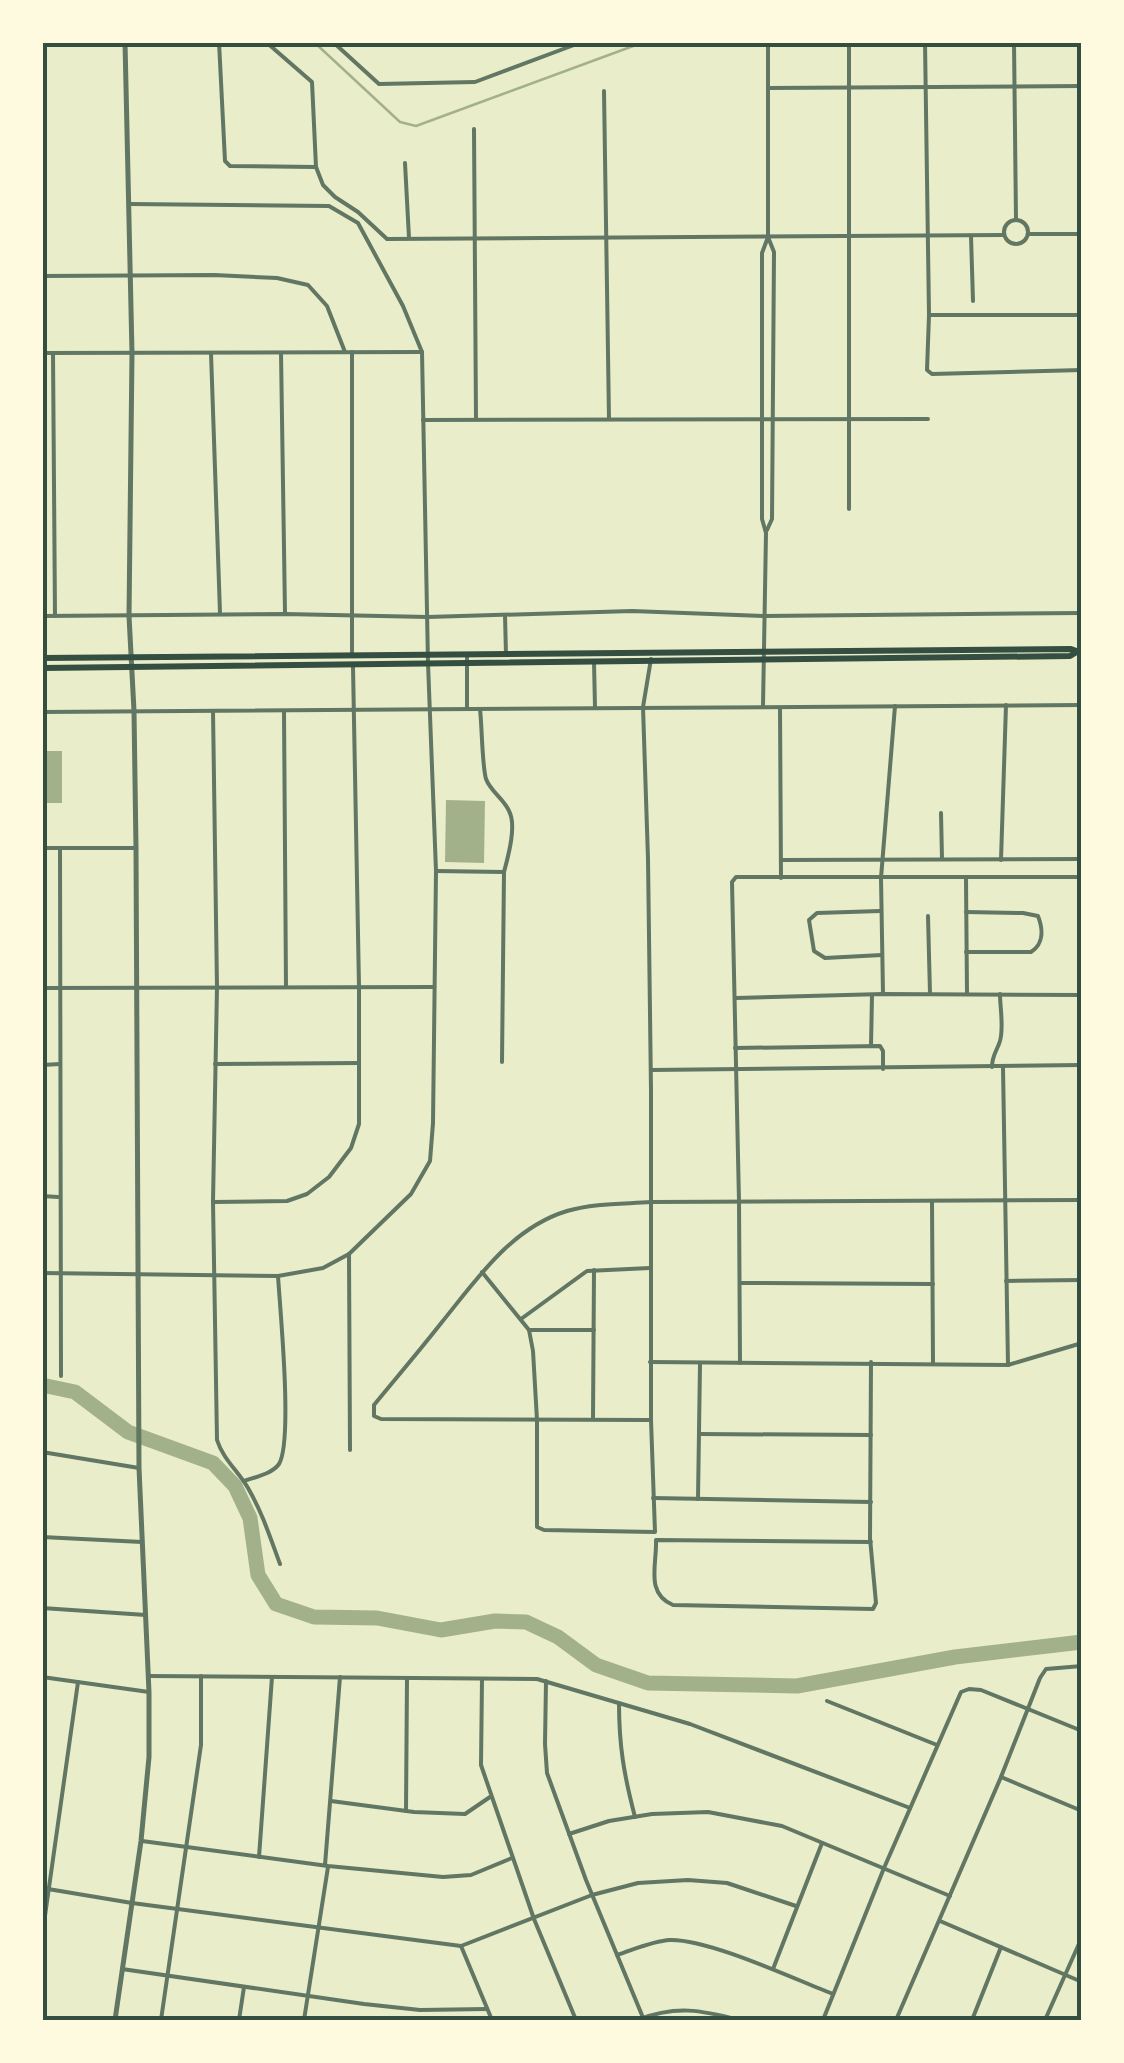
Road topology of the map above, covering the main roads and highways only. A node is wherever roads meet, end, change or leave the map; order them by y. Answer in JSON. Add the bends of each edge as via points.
{"nodes":[{"id":1,"x":1079,"y":653,"type":"edge"},
{"id":2,"x":42,"y":658,"type":"edge"},
{"id":3,"x":651,"y":658,"type":"junction"},
{"id":4,"x":468,"y":659,"type":"junction"},
{"id":5,"x":353,"y":663,"type":"junction"},
{"id":6,"x":42,"y":668,"type":"edge"}],
"edges":[{"from":1,"to":3,"type":"main road"},
{"from":2,"to":5,"type":"main road"},
{"from":3,"to":4,"type":"main road"},
{"from":3,"to":4,"type":"main road"},
{"from":4,"to":5,"type":"main road"},
{"from":5,"to":6,"type":"main road"}]}
